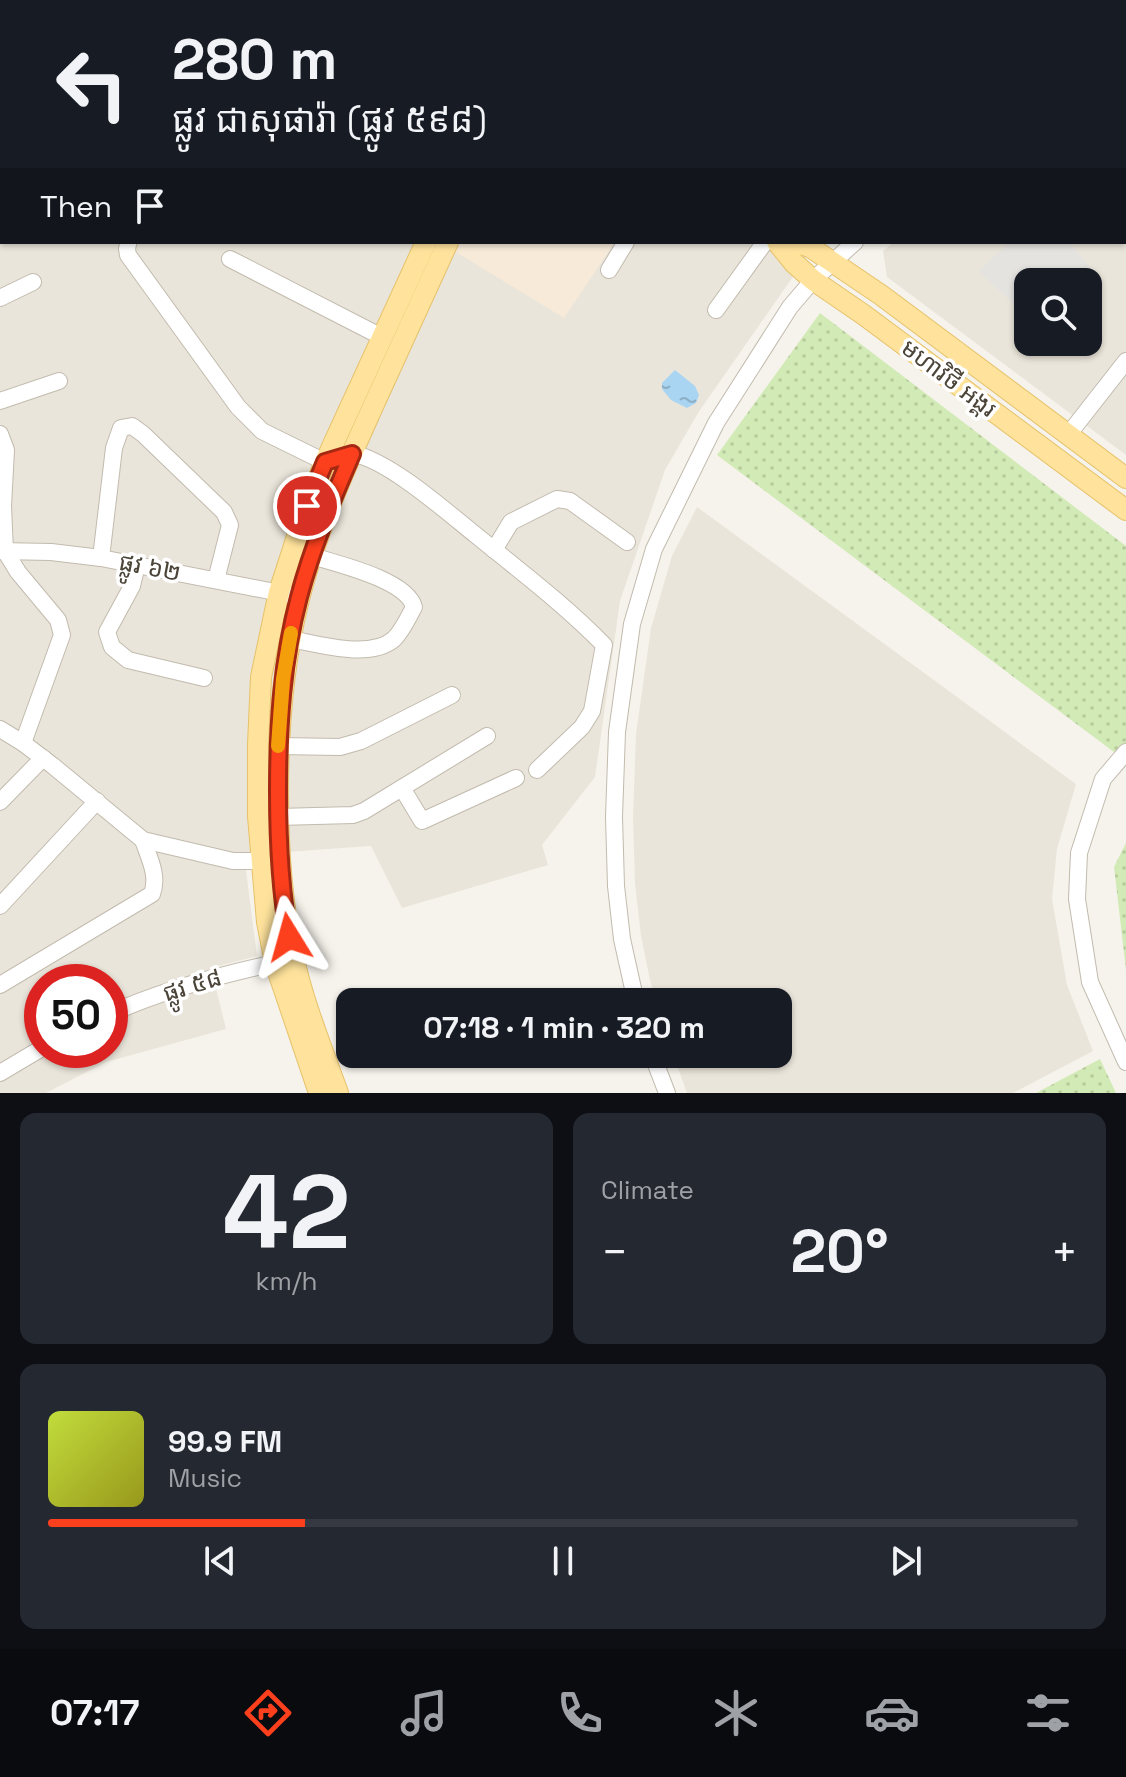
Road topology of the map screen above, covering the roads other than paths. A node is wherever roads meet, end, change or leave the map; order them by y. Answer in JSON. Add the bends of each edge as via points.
{"nodes":[{"id":1,"x":128,"y":244,"type":"dead end"},
{"id":2,"x":425,"y":244,"type":"edge"},
{"id":3,"x":447,"y":244,"type":"edge"},
{"id":4,"x":625,"y":244,"type":"edge"},
{"id":5,"x":764,"y":244,"type":"edge"},
{"id":6,"x":779,"y":244,"type":"edge"},
{"id":7,"x":800,"y":244,"type":"edge"},
{"id":8,"x":853,"y":244,"type":"edge"},
{"id":9,"x":230,"y":259,"type":"dead end"},
{"id":10,"x":833,"y":262,"type":"junction"},
{"id":11,"x":609,"y":270,"type":"dead end"},
{"id":12,"x":813,"y":280,"type":"junction"},
{"id":13,"x":33,"y":282,"type":"dead end"},
{"id":14,"x":0,"y":298,"type":"edge"},
{"id":15,"x":716,"y":310,"type":"dead end"},
{"id":16,"x":382,"y":337,"type":"junction"},
{"id":17,"x":1126,"y":361,"type":"edge"},
{"id":18,"x":59,"y":381,"type":"dead end"},
{"id":19,"x":0,"y":401,"type":"edge"},
{"id":20,"x":0,"y":434,"type":"edge"},
{"id":21,"x":1068,"y":435,"type":"junction"},
{"id":22,"x":352,"y":454,"type":"junction"},
{"id":23,"x":325,"y":462,"type":"junction"},
{"id":24,"x":1126,"y":478,"type":"edge"},
{"id":25,"x":2,"y":505,"type":"edge"},
{"id":26,"x":1126,"y":510,"type":"edge"},
{"id":27,"x":627,"y":542,"type":"dead end"},
{"id":28,"x":494,"y":550,"type":"junction"},
{"id":29,"x":2,"y":551,"type":"edge"},
{"id":30,"x":312,"y":556,"type":"junction"},
{"id":31,"x":101,"y":558,"type":"junction"},
{"id":32,"x":137,"y":565,"type":"junction"},
{"id":33,"x":216,"y":580,"type":"junction"},
{"id":34,"x":279,"y":592,"type":"junction"},
{"id":35,"x":299,"y":597,"type":"junction"},
{"id":36,"x":290,"y":639,"type":"junction"},
{"id":37,"x":204,"y":678,"type":"dead end"},
{"id":38,"x":452,"y":695,"type":"dead end"},
{"id":39,"x":0,"y":729,"type":"edge"},
{"id":40,"x":487,"y":736,"type":"dead end"},
{"id":41,"x":23,"y":743,"type":"junction"},
{"id":42,"x":278,"y":746,"type":"junction"},
{"id":43,"x":1126,"y":752,"type":"edge"},
{"id":44,"x":43,"y":758,"type":"junction"},
{"id":45,"x":537,"y":770,"type":"dead end"},
{"id":46,"x":516,"y":778,"type":"dead end"},
{"id":47,"x":402,"y":788,"type":"junction"},
{"id":48,"x":97,"y":801,"type":"junction"},
{"id":49,"x":0,"y":802,"type":"edge"},
{"id":50,"x":278,"y":817,"type":"junction"},
{"id":51,"x":143,"y":840,"type":"junction"},
{"id":52,"x":261,"y":861,"type":"junction"},
{"id":53,"x":0,"y":906,"type":"edge"},
{"id":54,"x":275,"y":963,"type":"junction"},
{"id":55,"x":0,"y":985,"type":"edge"},
{"id":56,"x":633,"y":988,"type":"edge"},
{"id":57,"x":128,"y":1005,"type":"edge"},
{"id":58,"x":24,"y":1059,"type":"edge"},
{"id":59,"x":1126,"y":1062,"type":"edge"},
{"id":60,"x":657,"y":1068,"type":"edge"},
{"id":61,"x":0,"y":1073,"type":"edge"},
{"id":62,"x":319,"y":1093,"type":"edge"},
{"id":63,"x":338,"y":1093,"type":"edge"},
{"id":64,"x":667,"y":1093,"type":"edge"}],
"edges":[{"from":1,"to":23,"type":"street","via":[[128,255],[238,407],[262,431]]},
{"from":2,"to":16,"type":"main road"},
{"from":3,"to":22,"type":"main road"},
{"from":4,"to":11,"type":"street"},
{"from":5,"to":15,"type":"street"},
{"from":6,"to":12,"type":"main road","name":"មហាវិថី អង្គរ"},
{"from":7,"to":10,"type":"main road","name":"មហាវិថី អង្គរ"},
{"from":8,"to":10,"type":"street"},
{"from":9,"to":16,"type":"street"},
{"from":10,"to":12,"type":"street"},
{"from":10,"to":21,"type":"main road","name":"មហាវិថី អង្គរ"},
{"from":12,"to":26,"type":"main road","name":"មហាវិថី អង្គរ"},
{"from":12,"to":56,"type":"street","via":[[782,318],[688,476],[654,549],[632,624],[617,732],[614,817],[616,886]]},
{"from":13,"to":14,"type":"street"},
{"from":16,"to":23,"type":"main road"},
{"from":17,"to":21,"type":"street"},
{"from":18,"to":19,"type":"street"},
{"from":20,"to":25,"type":"street","via":[[6,450]]},
{"from":21,"to":24,"type":"main road","name":"មហាវិថី អង្គរ"},
{"from":22,"to":23,"type":"street"},
{"from":22,"to":28,"type":"street","via":[[385,467]]},
{"from":22,"to":30,"type":"main road"},
{"from":23,"to":34,"type":"main road"},
{"from":25,"to":29,"type":"street"},
{"from":27,"to":28,"type":"street","via":[[570,501],[557,499],[511,522]]},
{"from":28,"to":45,"type":"street","via":[[604,645],[592,711]]},
{"from":29,"to":31,"type":"street","name":"ផ្លូវ ៦២"},
{"from":29,"to":41,"type":"street","via":[[58,620],[62,635]]},
{"from":30,"to":35,"type":"main road"},
{"from":30,"to":36,"type":"street","via":[[378,577],[407,593],[414,607],[383,646],[348,649]]},
{"from":31,"to":32,"type":"street","name":"ផ្លូវ ៦២"},
{"from":31,"to":33,"type":"street","via":[[114,448],[121,428],[132,426],[224,512],[230,525]]},
{"from":32,"to":33,"type":"street","name":"ផ្លូវ ៦២"},
{"from":32,"to":37,"type":"street","via":[[132,586],[107,632],[112,647],[128,660]]},
{"from":33,"to":34,"type":"street","name":"ផ្លូវ ៦២"},
{"from":34,"to":35,"type":"street","name":"ផ្លូវ ៦២"},
{"from":34,"to":52,"type":"main road","via":[[261,677]]},
{"from":35,"to":36,"type":"main road"},
{"from":36,"to":42,"type":"main road"},
{"from":38,"to":42,"type":"street","via":[[361,741],[340,747]]},
{"from":39,"to":41,"type":"street"},
{"from":40,"to":47,"type":"street"},
{"from":41,"to":44,"type":"street"},
{"from":42,"to":50,"type":"main road"},
{"from":43,"to":59,"type":"street","via":[[1103,779],[1079,853],[1077,899],[1090,982]]},
{"from":44,"to":48,"type":"street"},
{"from":44,"to":49,"type":"street"},
{"from":46,"to":47,"type":"street","via":[[422,821]]},
{"from":47,"to":50,"type":"street","via":[[353,815]]},
{"from":48,"to":51,"type":"street"},
{"from":48,"to":53,"type":"street"},
{"from":50,"to":63,"type":"main road","via":[[293,957]]},
{"from":51,"to":52,"type":"street","via":[[233,861]]},
{"from":51,"to":55,"type":"street","via":[[155,876],[152,894]]},
{"from":52,"to":54,"type":"main road"},
{"from":54,"to":57,"type":"street","name":"ផ្លូវ ៥៨"},
{"from":54,"to":62,"type":"main road"},
{"from":58,"to":61,"type":"street"},
{"from":60,"to":64,"type":"street"}]}
